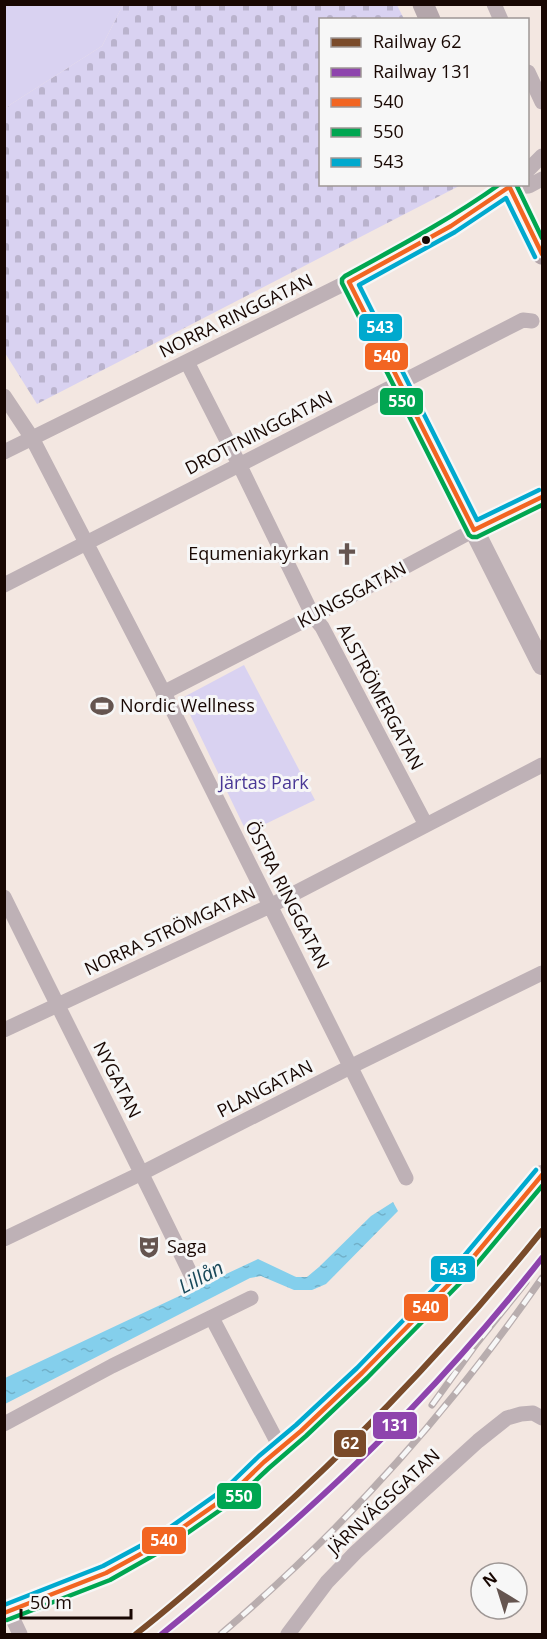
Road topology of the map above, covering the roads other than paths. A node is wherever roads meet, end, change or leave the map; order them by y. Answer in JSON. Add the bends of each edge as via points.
{"nodes":[{"id":1,"x":423,"y":4,"type":"edge"},
{"id":2,"x":494,"y":4,"type":"edge"},
{"id":3,"x":429,"y":18,"type":"edge"},
{"id":4,"x":500,"y":18,"type":"edge"},
{"id":5,"x":529,"y":74,"type":"edge"},
{"id":6,"x":543,"y":102,"type":"edge"},
{"id":7,"x":543,"y":156,"type":"edge"},
{"id":8,"x":529,"y":169,"type":"edge"},
{"id":9,"x":543,"y":178,"type":"edge"},
{"id":10,"x":509,"y":186,"type":"edge"},
{"id":11,"x":510,"y":186,"type":"edge"},
{"id":12,"x":529,"y":186,"type":"edge"},
{"id":13,"x":543,"y":254,"type":"edge"},
{"id":14,"x":349,"y":282,"type":"junction"},
{"id":15,"x":532,"y":321,"type":"dead end"},
{"id":16,"x":187,"y":362,"type":"junction"},
{"id":17,"x":400,"y":382,"type":"junction"},
{"id":18,"x":4,"y":396,"type":"edge"},
{"id":19,"x":32,"y":438,"type":"junction"},
{"id":20,"x":4,"y":452,"type":"edge"},
{"id":21,"x":239,"y":464,"type":"junction"},
{"id":22,"x":543,"y":497,"type":"edge"},
{"id":23,"x":474,"y":530,"type":"junction"},
{"id":24,"x":86,"y":544,"type":"junction"},
{"id":25,"x":4,"y":585,"type":"edge"},
{"id":26,"x":313,"y":616,"type":"junction"},
{"id":27,"x":543,"y":665,"type":"edge"},
{"id":28,"x":163,"y":693,"type":"junction"},
{"id":29,"x":543,"y":765,"type":"edge"},
{"id":30,"x":426,"y":825,"type":"junction"},
{"id":31,"x":4,"y":897,"type":"edge"},
{"id":32,"x":270,"y":906,"type":"junction"},
{"id":33,"x":543,"y":973,"type":"edge"},
{"id":34,"x":57,"y":1005,"type":"junction"},
{"id":35,"x":4,"y":1030,"type":"edge"},
{"id":36,"x":351,"y":1067,"type":"junction"},
{"id":37,"x":142,"y":1173,"type":"junction"},
{"id":38,"x":543,"y":1175,"type":"edge"},
{"id":39,"x":406,"y":1178,"type":"dead end"},
{"id":40,"x":4,"y":1239,"type":"edge"},
{"id":41,"x":194,"y":1281,"type":"dead end"},
{"id":42,"x":252,"y":1298,"type":"dead end"},
{"id":43,"x":212,"y":1318,"type":"junction"},
{"id":44,"x":543,"y":1418,"type":"edge"},
{"id":45,"x":4,"y":1424,"type":"edge"},
{"id":46,"x":281,"y":1449,"type":"junction"},
{"id":47,"x":7,"y":1612,"type":"edge"},
{"id":48,"x":20,"y":1635,"type":"edge"},
{"id":49,"x":288,"y":1635,"type":"edge"}],
"edges":[{"from":1,"to":3,"type":"main road"},
{"from":2,"to":4,"type":"street"},
{"from":5,"to":6,"type":"street"},
{"from":7,"to":8,"type":"street"},
{"from":9,"to":12,"type":"street"},
{"from":10,"to":14,"type":"street","name":"NORRA RINGGATAN","via":[[455,224]]},
{"from":11,"to":13,"type":"main road"},
{"from":14,"to":16,"type":"street","name":"NORRA RINGGATAN"},
{"from":14,"to":17,"type":"street"},
{"from":15,"to":17,"type":"street","name":"DROTTNINGGATAN","via":[[523,320]]},
{"from":16,"to":19,"type":"street","name":"NORRA RINGGATAN"},
{"from":16,"to":21,"type":"street","name":"ALSTRÖMERGATAN"},
{"from":17,"to":21,"type":"street","name":"DROTTNINGGATAN"},
{"from":17,"to":23,"type":"street"},
{"from":18,"to":19,"type":"street","name":"ÖSTRA RINGGATAN"},
{"from":19,"to":20,"type":"street","name":"NORRA RINGGATAN"},
{"from":19,"to":24,"type":"street","name":"ÖSTRA RINGGATAN"},
{"from":21,"to":24,"type":"street","name":"DROTTNINGGATAN"},
{"from":21,"to":26,"type":"street","name":"ALSTRÖMERGATAN"},
{"from":22,"to":23,"type":"street","name":"KUNGSGATAN"},
{"from":23,"to":26,"type":"street","name":"KUNGSGATAN"},
{"from":23,"to":27,"type":"street"},
{"from":24,"to":25,"type":"street","name":"DROTTNINGGATAN"},
{"from":24,"to":28,"type":"street","name":"ÖSTRA RINGGATAN"},
{"from":26,"to":28,"type":"street","name":"KUNGSGATAN"},
{"from":26,"to":30,"type":"street","name":"ALSTRÖMERGATAN"},
{"from":28,"to":32,"type":"street","name":"ÖSTRA RINGGATAN"},
{"from":29,"to":30,"type":"street","name":"NORRA STRÖMGATAN"},
{"from":30,"to":32,"type":"street","name":"NORRA STRÖMGATAN"},
{"from":31,"to":34,"type":"street","name":"NYGATAN"},
{"from":32,"to":34,"type":"street","name":"NORRA STRÖMGATAN"},
{"from":32,"to":36,"type":"street","name":"ÖSTRA RINGGATAN"},
{"from":33,"to":36,"type":"street","name":"PLANGATAN"},
{"from":34,"to":35,"type":"street","name":"NORRA STRÖMGATAN"},
{"from":34,"to":37,"type":"street","name":"NYGATAN"},
{"from":36,"to":37,"type":"street","name":"PLANGATAN"},
{"from":36,"to":39,"type":"street","name":"ÖSTRA RINGGATAN"},
{"from":37,"to":40,"type":"street","name":"PLANGATAN"},
{"from":37,"to":41,"type":"street","name":"NYGATAN"},
{"from":38,"to":46,"type":"street","via":[[460,1273]]},
{"from":42,"to":43,"type":"street"},
{"from":43,"to":45,"type":"street"},
{"from":43,"to":46,"type":"street"},
{"from":44,"to":49,"type":"street","name":"JÄRNVÄGSGATAN","via":[[533,1413],[507,1418],[478,1441],[356,1551],[327,1582]]},
{"from":46,"to":47,"type":"street","via":[[232,1493],[159,1544],[106,1573]]},
{"from":47,"to":48,"type":"street"}]}
